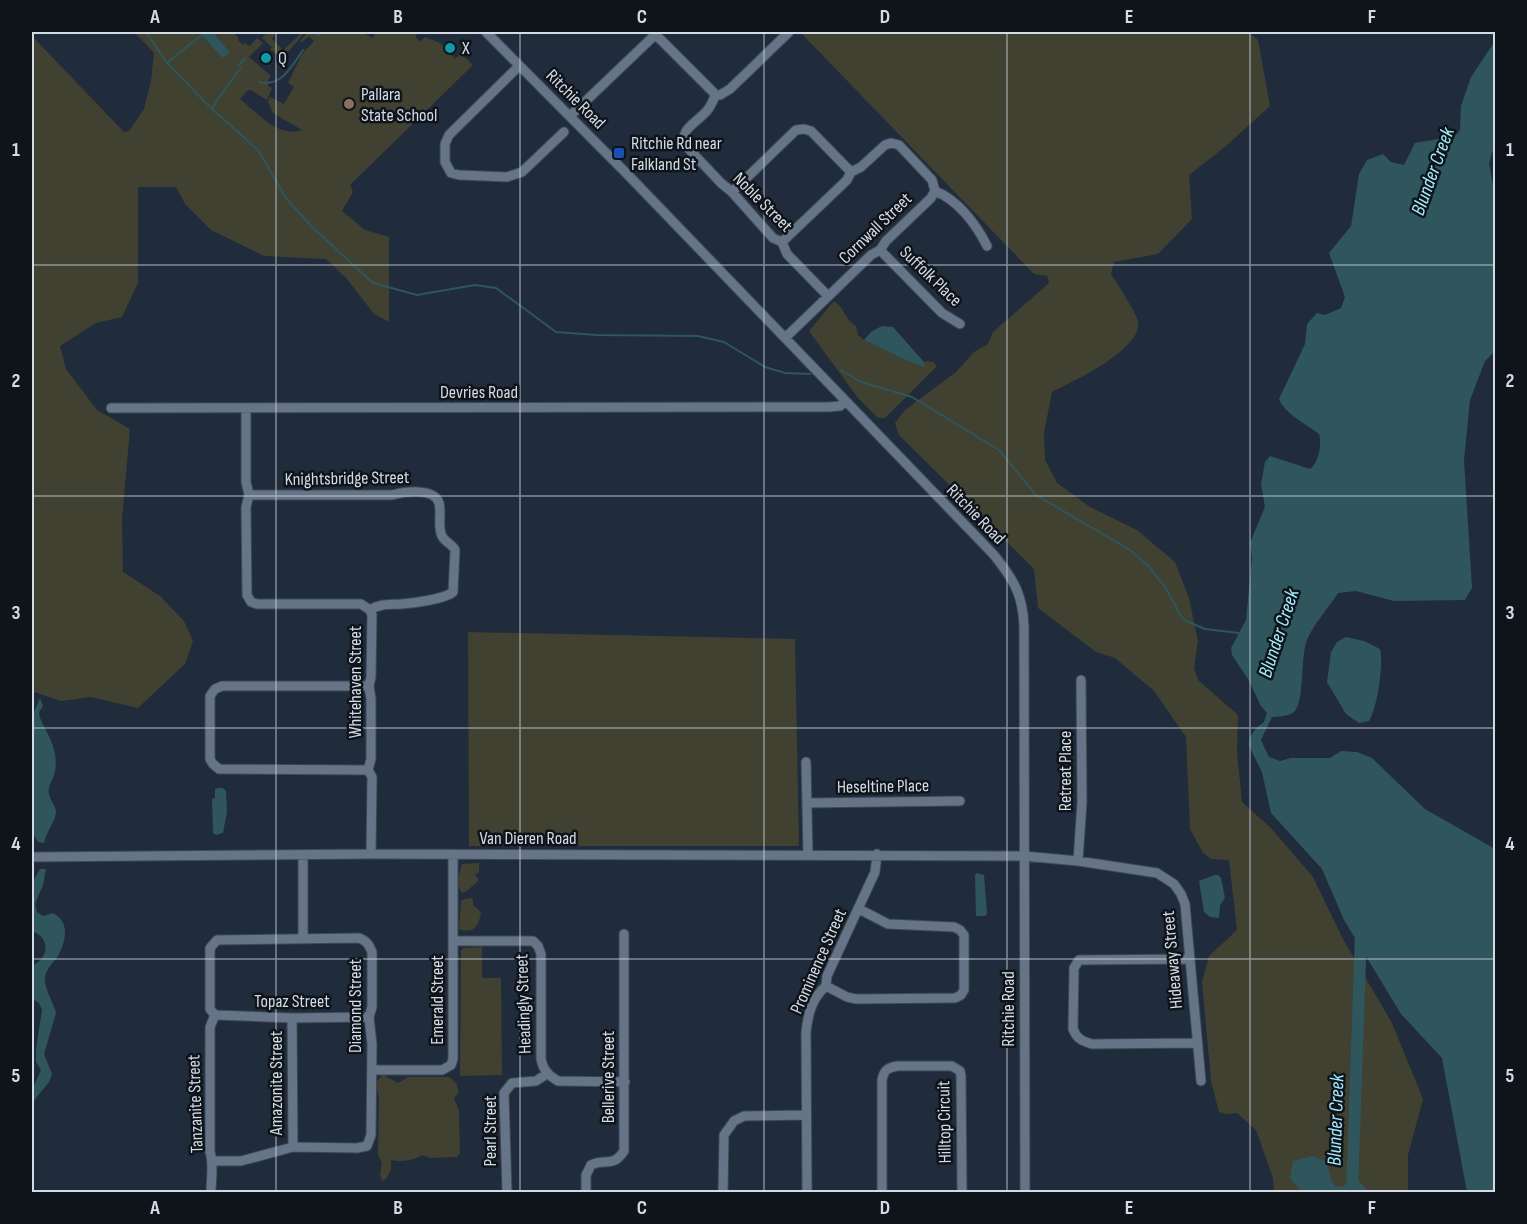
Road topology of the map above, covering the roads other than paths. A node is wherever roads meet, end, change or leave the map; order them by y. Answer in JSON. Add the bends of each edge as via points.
{"nodes":[{"id":1,"x":486,"y":32,"type":"edge"},
{"id":2,"x":789,"y":32,"type":"edge"},
{"id":3,"x":656,"y":33,"type":"edge"},
{"id":4,"x":519,"y":66,"type":"junction"},
{"id":5,"x":716,"y":95,"type":"junction"},
{"id":6,"x":570,"y":116,"type":"junction"},
{"id":7,"x":564,"y":132,"type":"dead end"},
{"id":8,"x":851,"y":172,"type":"junction"},
{"id":9,"x":935,"y":191,"type":"junction"},
{"id":10,"x":732,"y":192,"type":"junction"},
{"id":11,"x":782,"y":242,"type":"junction"},
{"id":12,"x":987,"y":246,"type":"dead end"},
{"id":13,"x":880,"y":250,"type":"junction"},
{"id":14,"x":828,"y":296,"type":"junction"},
{"id":15,"x":960,"y":324,"type":"dead end"},
{"id":16,"x":785,"y":338,"type":"junction"},
{"id":17,"x":845,"y":401,"type":"junction"},
{"id":18,"x":111,"y":408,"type":"dead end"},
{"id":19,"x":246,"y":409,"type":"junction"},
{"id":20,"x":249,"y":495,"type":"junction"},
{"id":21,"x":370,"y":610,"type":"junction"},
{"id":22,"x":1081,"y":681,"type":"dead end"},
{"id":23,"x":369,"y":686,"type":"junction"},
{"id":24,"x":806,"y":762,"type":"dead end"},
{"id":25,"x":368,"y":770,"type":"junction"},
{"id":26,"x":960,"y":801,"type":"dead end"},
{"id":27,"x":807,"y":804,"type":"junction"},
{"id":28,"x":371,"y":854,"type":"junction"},
{"id":29,"x":808,"y":854,"type":"junction"},
{"id":30,"x":877,"y":854,"type":"junction"},
{"id":31,"x":303,"y":855,"type":"junction"},
{"id":32,"x":453,"y":855,"type":"junction"},
{"id":33,"x":1024,"y":856,"type":"junction"},
{"id":34,"x":32,"y":857,"type":"edge"},
{"id":35,"x":1078,"y":861,"type":"junction"},
{"id":36,"x":859,"y":909,"type":"junction"},
{"id":37,"x":624,"y":934,"type":"dead end"},
{"id":38,"x":303,"y":939,"type":"junction"},
{"id":39,"x":453,"y":941,"type":"junction"},
{"id":40,"x":1189,"y":959,"type":"junction"},
{"id":41,"x":826,"y":986,"type":"junction"},
{"id":42,"x":215,"y":1016,"type":"junction"},
{"id":43,"x":369,"y":1017,"type":"junction"},
{"id":44,"x":292,"y":1018,"type":"junction"},
{"id":45,"x":1196,"y":1043,"type":"junction"},
{"id":46,"x":372,"y":1070,"type":"junction"},
{"id":47,"x":548,"y":1073,"type":"junction"},
{"id":48,"x":1201,"y":1081,"type":"dead end"},
{"id":49,"x":625,"y":1082,"type":"junction"},
{"id":50,"x":806,"y":1115,"type":"junction"},
{"id":51,"x":292,"y":1147,"type":"junction"},
{"id":52,"x":213,"y":1161,"type":"junction"},
{"id":53,"x":211,"y":1192,"type":"edge"},
{"id":54,"x":507,"y":1192,"type":"edge"},
{"id":55,"x":586,"y":1192,"type":"edge"},
{"id":56,"x":723,"y":1192,"type":"edge"},
{"id":57,"x":807,"y":1192,"type":"edge"},
{"id":58,"x":882,"y":1192,"type":"edge"},
{"id":59,"x":962,"y":1192,"type":"edge"},
{"id":60,"x":1025,"y":1192,"type":"edge"}],
"edges":[{"from":1,"to":4,"type":"street","name":"Ritchie Road"},
{"from":2,"to":5,"type":"street","name":"Noble Street","via":[[730,89]]},
{"from":3,"to":5,"type":"street"},
{"from":3,"to":6,"type":"street"},
{"from":4,"to":6,"type":"street","name":"Ritchie Road"},
{"from":4,"to":7,"type":"street","via":[[449,135],[445,144],[446,168],[459,175],[518,175]]},
{"from":5,"to":10,"type":"street","name":"Noble Street","via":[[709,109],[685,133],[683,141]]},
{"from":6,"to":16,"type":"street","name":"Ritchie Road"},
{"from":8,"to":9,"type":"street","name":"Cornwall Street","via":[[891,143],[899,146],[932,180]]},
{"from":8,"to":10,"type":"street","via":[[811,131],[796,130]]},
{"from":8,"to":11,"type":"street","name":"Cornwall Street"},
{"from":9,"to":12,"type":"street","via":[[947,196],[977,228]]},
{"from":9,"to":13,"type":"street","name":"Cornwall Street"},
{"from":10,"to":11,"type":"street","name":"Noble Street","via":[[773,238]]},
{"from":11,"to":14,"type":"street","name":"Noble Street","via":[[787,254]]},
{"from":13,"to":14,"type":"street","name":"Cornwall Street"},
{"from":13,"to":15,"type":"street","name":"Suffolk Place","via":[[942,313]]},
{"from":14,"to":16,"type":"street","name":"Cornwall Street"},
{"from":16,"to":17,"type":"street","name":"Ritchie Road"},
{"from":17,"to":19,"type":"street","name":"Devries Road","via":[[829,407]]},
{"from":17,"to":33,"type":"street","name":"Ritchie Road","via":[[994,555],[1017,588],[1024,627]]},
{"from":18,"to":19,"type":"street","name":"Devries Road"},
{"from":19,"to":20,"type":"street","name":"Whitehaven Street"},
{"from":20,"to":21,"type":"street","name":"Whitehaven Street","via":[[247,595],[252,602],[361,604]]},
{"from":20,"to":21,"type":"street","name":"Knightsbridge Street","via":[[403,492],[435,497],[439,502],[442,536],[455,550],[453,591]]},
{"from":21,"to":23,"type":"street","name":"Whitehaven Street"},
{"from":22,"to":35,"type":"street","name":"Retreat Place","via":[[1082,802]]},
{"from":23,"to":25,"type":"street","name":"Whitehaven Street"},
{"from":23,"to":25,"type":"street","via":[[222,686],[210,696],[210,759],[219,769]]},
{"from":24,"to":27,"type":"street"},
{"from":25,"to":28,"type":"street","name":"Whitehaven Street","via":[[372,777]]},
{"from":26,"to":27,"type":"street","name":"Heseltine Place"},
{"from":27,"to":29,"type":"street"},
{"from":28,"to":31,"type":"street","name":"Van Dieren Road"},
{"from":28,"to":32,"type":"street","name":"Van Dieren Road"},
{"from":29,"to":30,"type":"street","name":"Van Dieren Road"},
{"from":29,"to":32,"type":"street","name":"Van Dieren Road"},
{"from":30,"to":33,"type":"street","name":"Van Dieren Road"},
{"from":30,"to":36,"type":"street","name":"Prominence Street","via":[[875,872]]},
{"from":31,"to":34,"type":"street","name":"Van Dieren Road"},
{"from":31,"to":38,"type":"street"},
{"from":32,"to":39,"type":"street","name":"Emerald Street"},
{"from":33,"to":35,"type":"street","name":"Hideaway Street"},
{"from":33,"to":60,"type":"street","name":"Ritchie Road"},
{"from":35,"to":40,"type":"street","name":"Hideaway Street","via":[[1157,873],[1174,884],[1185,904]]},
{"from":36,"to":41,"type":"street","name":"Prominence Street","via":[[827,976]]},
{"from":36,"to":41,"type":"street","via":[[888,924],[960,930],[964,935],[964,990],[955,998],[856,999]]},
{"from":37,"to":49,"type":"street","name":"Bellerive Street"},
{"from":38,"to":42,"type":"street","name":"Diamond Street","via":[[217,940],[210,948],[210,1009]]},
{"from":38,"to":43,"type":"street","name":"Diamond Street","via":[[365,940],[372,952]]},
{"from":39,"to":46,"type":"street","name":"Emerald Street","via":[[451,1065],[442,1070]]},
{"from":39,"to":47,"type":"street","name":"Headingly Street","via":[[526,940],[538,946],[541,1059]]},
{"from":40,"to":45,"type":"street","name":"Hideaway Street"},
{"from":40,"to":45,"type":"street","via":[[1079,960],[1074,968],[1073,1029],[1081,1041],[1092,1044]]},
{"from":41,"to":50,"type":"street","name":"Prominence Street","via":[[818,993],[808,1015]]},
{"from":42,"to":44,"type":"street","name":"Topaz Street"},
{"from":42,"to":52,"type":"street","name":"Tanzanite Street","via":[[210,1027]]},
{"from":43,"to":44,"type":"street","name":"Topaz Street"},
{"from":43,"to":46,"type":"street","name":"Diamond Street"},
{"from":44,"to":51,"type":"street","name":"Amazonite Street"},
{"from":45,"to":48,"type":"street","name":"Hideaway Street"},
{"from":46,"to":51,"type":"street","name":"Diamond Street","via":[[371,1135],[367,1146]]},
{"from":47,"to":49,"type":"street","via":[[558,1081]]},
{"from":47,"to":54,"type":"street","name":"Pearl Street","via":[[536,1081],[512,1083],[504,1093]]},
{"from":49,"to":55,"type":"street","name":"Bellerive Street","via":[[624,1152],[613,1162],[591,1165],[586,1175]]},
{"from":50,"to":56,"type":"street","via":[[744,1116],[734,1121],[724,1135]]},
{"from":50,"to":57,"type":"street","name":"Prominence Street"},
{"from":51,"to":52,"type":"street","name":"Diamond Street","via":[[241,1161]]},
{"from":52,"to":53,"type":"street","name":"Tanzanite Street"},
{"from":58,"to":59,"type":"street","name":"Hilltop Circuit","via":[[882,1080],[889,1067],[897,1066],[952,1066],[960,1071]]}]}
